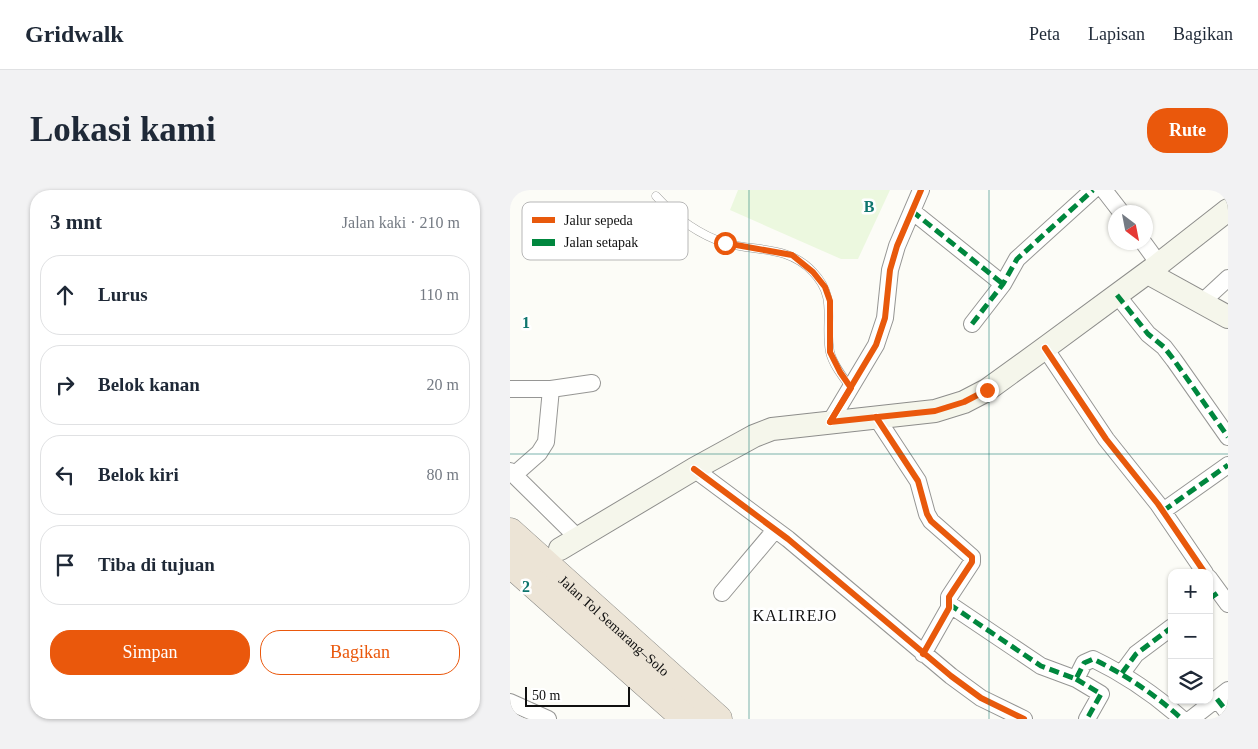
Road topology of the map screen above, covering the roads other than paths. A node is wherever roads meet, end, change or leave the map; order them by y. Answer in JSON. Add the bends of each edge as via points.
{"nodes":[{"id":1,"x":922,"y":190,"type":"edge"},
{"id":2,"x":1093,"y":190,"type":"edge"},
{"id":3,"x":1104,"y":190,"type":"edge"},
{"id":4,"x":656,"y":196,"type":"dead end"},
{"id":5,"x":661,"y":202,"type":"edge"},
{"id":6,"x":1115,"y":205,"type":"edge"},
{"id":7,"x":1228,"y":210,"type":"edge"},
{"id":8,"x":912,"y":211,"type":"junction"},
{"id":9,"x":688,"y":225,"type":"edge"},
{"id":10,"x":1146,"y":250,"type":"edge"},
{"id":11,"x":1153,"y":268,"type":"junction"},
{"id":12,"x":1228,"y":278,"type":"edge"},
{"id":13,"x":1003,"y":284,"type":"junction"},
{"id":14,"x":1117,"y":295,"type":"junction"},
{"id":15,"x":1201,"y":303,"type":"junction"},
{"id":16,"x":1228,"y":317,"type":"edge"},
{"id":17,"x":972,"y":324,"type":"dead end"},
{"id":18,"x":1045,"y":348,"type":"junction"},
{"id":19,"x":592,"y":383,"type":"dead end"},
{"id":20,"x":851,"y":388,"type":"junction"},
{"id":21,"x":510,"y":389,"type":"edge"},
{"id":22,"x":551,"y":389,"type":"junction"},
{"id":23,"x":876,"y":417,"type":"junction"},
{"id":24,"x":830,"y":422,"type":"junction"},
{"id":25,"x":1228,"y":437,"type":"edge"},
{"id":26,"x":1228,"y":465,"type":"edge"},
{"id":27,"x":694,"y":469,"type":"junction"},
{"id":28,"x":512,"y":473,"type":"edge"},
{"id":29,"x":1162,"y":511,"type":"junction"},
{"id":30,"x":775,"y":530,"type":"junction"},
{"id":31,"x":510,"y":532,"type":"edge"},
{"id":32,"x":569,"y":543,"type":"joint"},
{"id":33,"x":510,"y":562,"type":"edge"},
{"id":34,"x":1203,"y":569,"type":"edge"},
{"id":35,"x":1213,"y":586,"type":"edge"},
{"id":36,"x":722,"y":593,"type":"dead end"},
{"id":37,"x":1219,"y":598,"type":"edge"},
{"id":38,"x":949,"y":604,"type":"junction"},
{"id":39,"x":1168,"y":630,"type":"edge"},
{"id":40,"x":923,"y":654,"type":"junction"},
{"id":41,"x":1122,"y":673,"type":"junction"},
{"id":42,"x":1076,"y":679,"type":"junction"},
{"id":43,"x":1223,"y":694,"type":"edge"},
{"id":44,"x":510,"y":702,"type":"edge"},
{"id":45,"x":1228,"y":713,"type":"edge"},
{"id":46,"x":548,"y":719,"type":"edge"},
{"id":47,"x":686,"y":719,"type":"edge"},
{"id":48,"x":718,"y":719,"type":"edge"},
{"id":49,"x":1024,"y":719,"type":"edge"},
{"id":50,"x":1086,"y":719,"type":"edge"},
{"id":51,"x":1182,"y":719,"type":"edge"},
{"id":52,"x":1191,"y":719,"type":"edge"}],
"edges":[{"from":1,"to":8,"type":"street"},
{"from":2,"to":13,"type":"street","via":[[1017,259]]},
{"from":3,"to":6,"type":"street"},
{"from":4,"to":5,"type":"lane"},
{"from":7,"to":11,"type":"main road"},
{"from":8,"to":13,"type":"street"},
{"from":8,"to":20,"type":"street","via":[[890,270],[885,318],[876,345]]},
{"from":9,"to":20,"type":"lane","via":[[725,243],[792,255],[813,272],[825,287],[830,301],[830,352]]},
{"from":10,"to":11,"type":"street"},
{"from":11,"to":14,"type":"main road"},
{"from":11,"to":15,"type":"main road"},
{"from":12,"to":15,"type":"street"},
{"from":13,"to":17,"type":"street"},
{"from":14,"to":18,"type":"main road"},
{"from":14,"to":25,"type":"street","via":[[1148,334],[1164,347]]},
{"from":15,"to":16,"type":"main road"},
{"from":18,"to":23,"type":"main road","via":[[987,390],[964,402],[935,411]]},
{"from":18,"to":29,"type":"street","via":[[1106,438]]},
{"from":19,"to":22,"type":"street"},
{"from":20,"to":24,"type":"street"},
{"from":21,"to":22,"type":"street"},
{"from":22,"to":28,"type":"street","via":[[546,442],[539,453]]},
{"from":23,"to":24,"type":"main road"},
{"from":23,"to":38,"type":"street","via":[[918,481],[927,514],[972,557],[949,597]]},
{"from":24,"to":27,"type":"main road","via":[[772,429]]},
{"from":26,"to":29,"type":"street"},
{"from":27,"to":30,"type":"street"},
{"from":27,"to":32,"type":"main road"},
{"from":28,"to":32,"type":"street"},
{"from":29,"to":34,"type":"street"},
{"from":30,"to":36,"type":"street"},
{"from":30,"to":40,"type":"street"},
{"from":31,"to":48,"type":"highway","name":"Jalan Tol Semarang–Solo"},
{"from":33,"to":47,"type":"highway","name":"Jalan Tol Semarang–Solo"},
{"from":35,"to":37,"type":"street"},
{"from":38,"to":40,"type":"street"},
{"from":38,"to":42,"type":"street","via":[[1041,666]]},
{"from":39,"to":41,"type":"street","via":[[1136,654]]},
{"from":40,"to":49,"type":"street","via":[[981,698]]},
{"from":41,"to":42,"type":"street","via":[[1089,659]]},
{"from":41,"to":51,"type":"street"},
{"from":42,"to":50,"type":"street","via":[[1101,694]]},
{"from":43,"to":45,"type":"street"},
{"from":43,"to":52,"type":"street"},
{"from":44,"to":46,"type":"street"}]}
